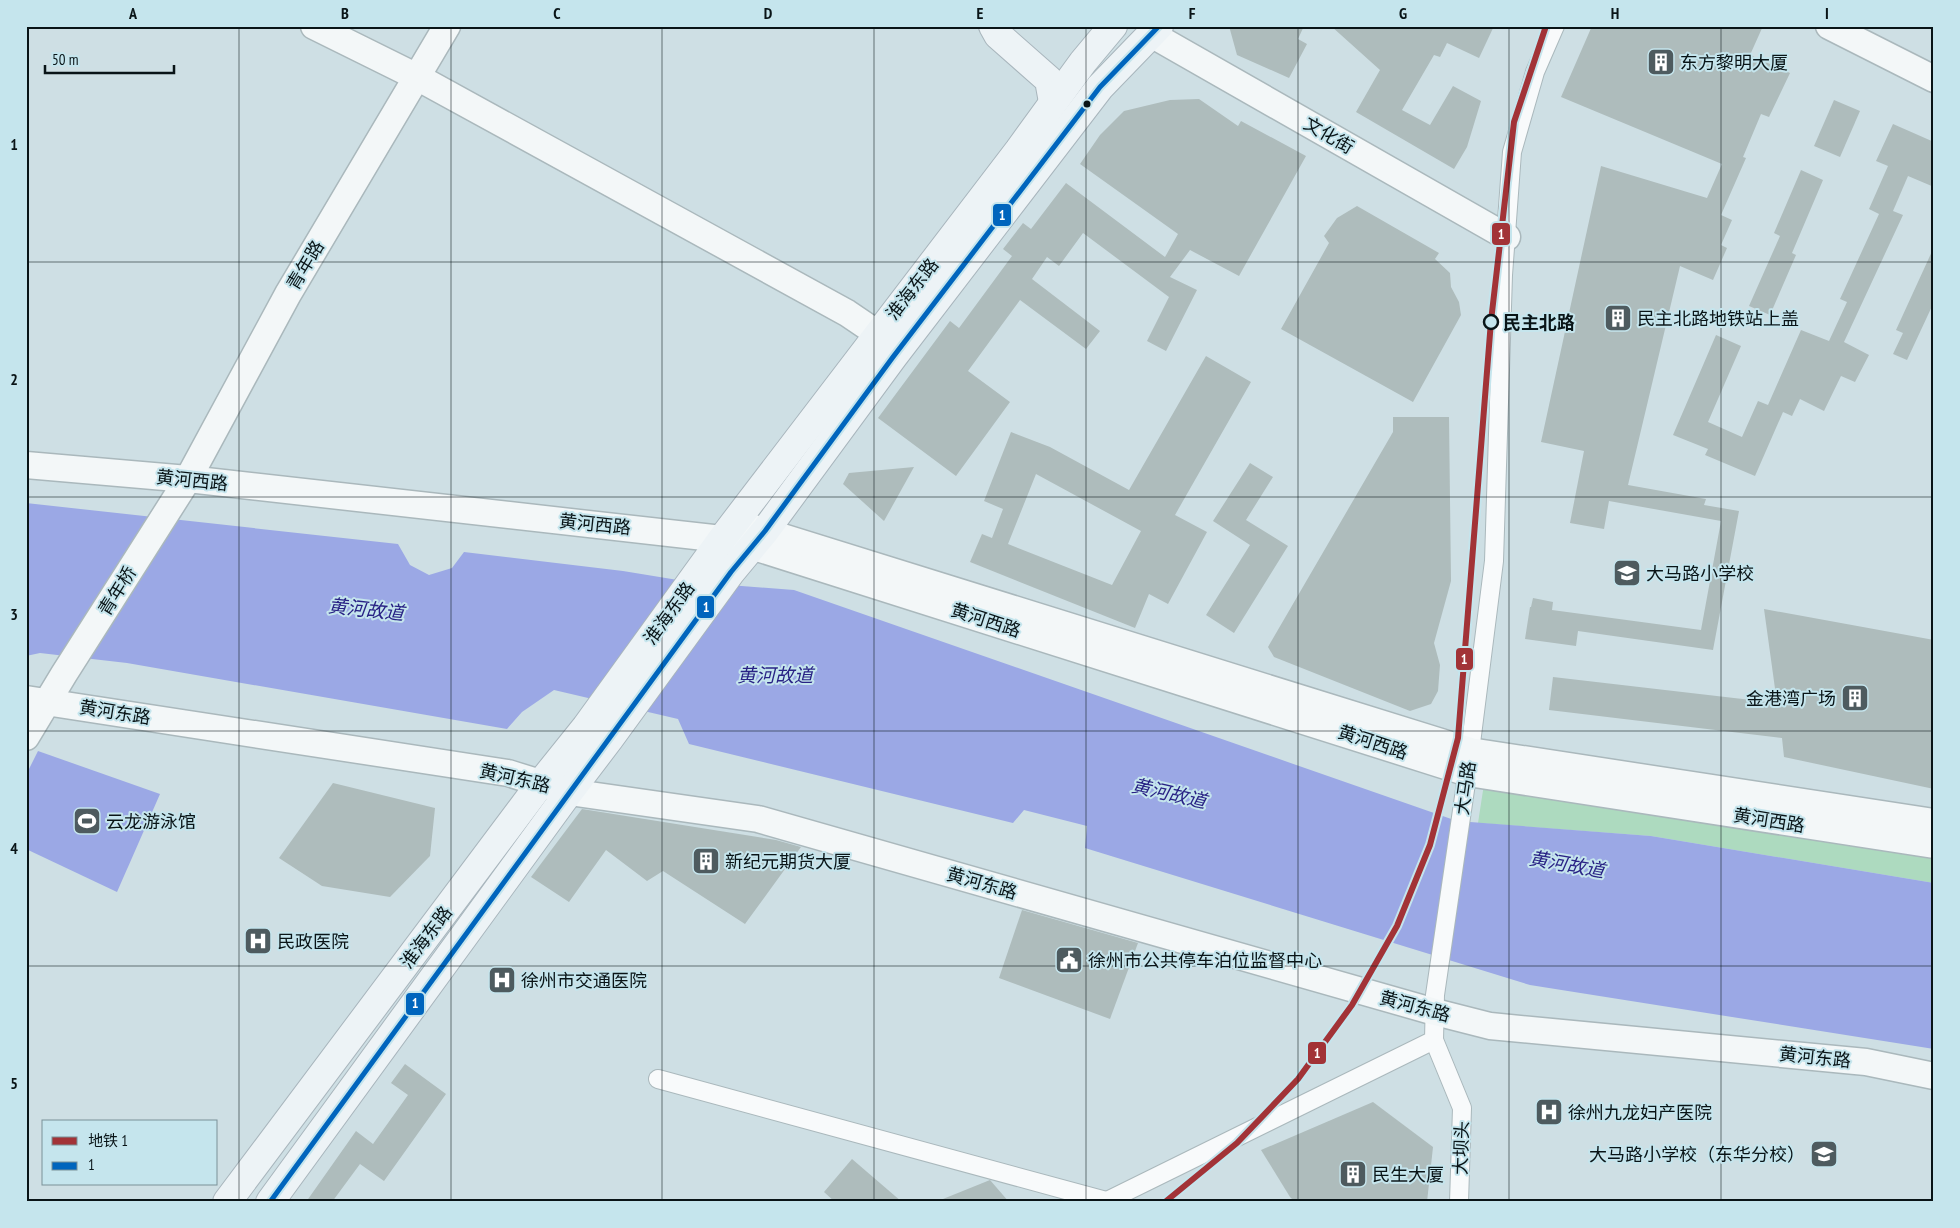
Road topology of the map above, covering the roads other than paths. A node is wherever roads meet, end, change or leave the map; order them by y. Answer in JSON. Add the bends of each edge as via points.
{"nodes":[{"id":1,"x":314,"y":26,"type":"edge"},
{"id":2,"x":447,"y":26,"type":"edge"},
{"id":3,"x":993,"y":26,"type":"edge"},
{"id":4,"x":1113,"y":26,"type":"edge"},
{"id":5,"x":1555,"y":26,"type":"edge"},
{"id":6,"x":1829,"y":26,"type":"edge"},
{"id":7,"x":1155,"y":30,"type":"edge"},
{"id":8,"x":417,"y":77,"type":"junction"},
{"id":9,"x":1934,"y":79,"type":"edge"},
{"id":10,"x":1053,"y":102,"type":"junction"},
{"id":11,"x":1507,"y":237,"type":"junction"},
{"id":12,"x":878,"y":334,"type":"junction"},
{"id":13,"x":26,"y":449,"type":"edge"},
{"id":14,"x":26,"y":465,"type":"edge"},
{"id":15,"x":193,"y":470,"type":"junction"},
{"id":16,"x":170,"y":507,"type":"joint"},
{"id":17,"x":729,"y":531,"type":"junction"},
{"id":18,"x":758,"y":538,"type":"junction"},
{"id":19,"x":37,"y":701,"type":"edge"},
{"id":20,"x":26,"y":736,"type":"edge"},
{"id":21,"x":1468,"y":769,"type":"junction"},
{"id":22,"x":541,"y":783,"type":"junction"},
{"id":23,"x":569,"y":792,"type":"junction"},
{"id":24,"x":1934,"y":822,"type":"edge"},
{"id":25,"x":1934,"y":845,"type":"edge"},
{"id":26,"x":1435,"y":1004,"type":"junction"},
{"id":27,"x":1434,"y":1040,"type":"junction"},
{"id":28,"x":1934,"y":1076,"type":"edge"},
{"id":29,"x":658,"y":1079,"type":"dead end"},
{"id":30,"x":1105,"y":1201,"type":"edge"},
{"id":31,"x":228,"y":1202,"type":"edge"},
{"id":32,"x":270,"y":1202,"type":"edge"},
{"id":33,"x":1459,"y":1202,"type":"edge"}],
"edges":[{"from":1,"to":8,"type":"street"},
{"from":2,"to":8,"type":"street","name":"青年路"},
{"from":3,"to":10,"type":"main road","via":[[998,35],[1049,80]]},
{"from":4,"to":10,"type":"main road","name":"淮海东路"},
{"from":5,"to":11,"type":"street","name":"大马路","via":[[1535,72],[1512,152]]},
{"from":6,"to":9,"type":"street"},
{"from":7,"to":11,"type":"street","name":"文化街"},
{"from":7,"to":18,"type":"main road","name":"淮海东路","via":[[1100,87]]},
{"from":8,"to":12,"type":"street","via":[[847,313]]},
{"from":8,"to":15,"type":"street","name":"青年路","via":[[288,294]]},
{"from":10,"to":12,"type":"main road","name":"淮海东路"},
{"from":11,"to":21,"type":"street","name":"大马路","via":[[1494,561]]},
{"from":12,"to":17,"type":"main road","name":"淮海东路"},
{"from":13,"to":15,"type":"street","name":"黄河西路"},
{"from":14,"to":15,"type":"street","name":"黄河西路"},
{"from":15,"to":16,"type":"street","name":"青年路"},
{"from":15,"to":17,"type":"street","name":"黄河西路"},
{"from":16,"to":19,"type":"street","name":"青年桥","via":[[64,674]]},
{"from":17,"to":18,"type":"street","name":"黄河西路"},
{"from":17,"to":22,"type":"main road","name":"淮海东路","via":[[586,727]]},
{"from":18,"to":21,"type":"street","name":"黄河西路"},
{"from":18,"to":23,"type":"main road","name":"淮海东路"},
{"from":19,"to":20,"type":"street","name":"青年桥"},
{"from":19,"to":22,"type":"street","name":"黄河东路","via":[[508,773]]},
{"from":21,"to":24,"type":"street","name":"黄河西路"},
{"from":21,"to":25,"type":"street","name":"黄河西路"},
{"from":21,"to":26,"type":"street","name":"大马路"},
{"from":22,"to":23,"type":"street","name":"黄河东路"},
{"from":22,"to":31,"type":"main road","name":"淮海东路"},
{"from":23,"to":26,"type":"street","name":"黄河东路","via":[[758,819]]},
{"from":23,"to":32,"type":"main road","name":"淮海东路"},
{"from":26,"to":27,"type":"street","name":"大马路"},
{"from":26,"to":28,"type":"street","name":"黄河东路","via":[[1490,1026],[1866,1062]]},
{"from":27,"to":30,"type":"street"},
{"from":27,"to":33,"type":"street","name":"大坝头","via":[[1462,1108]]},
{"from":29,"to":30,"type":"street"}]}
